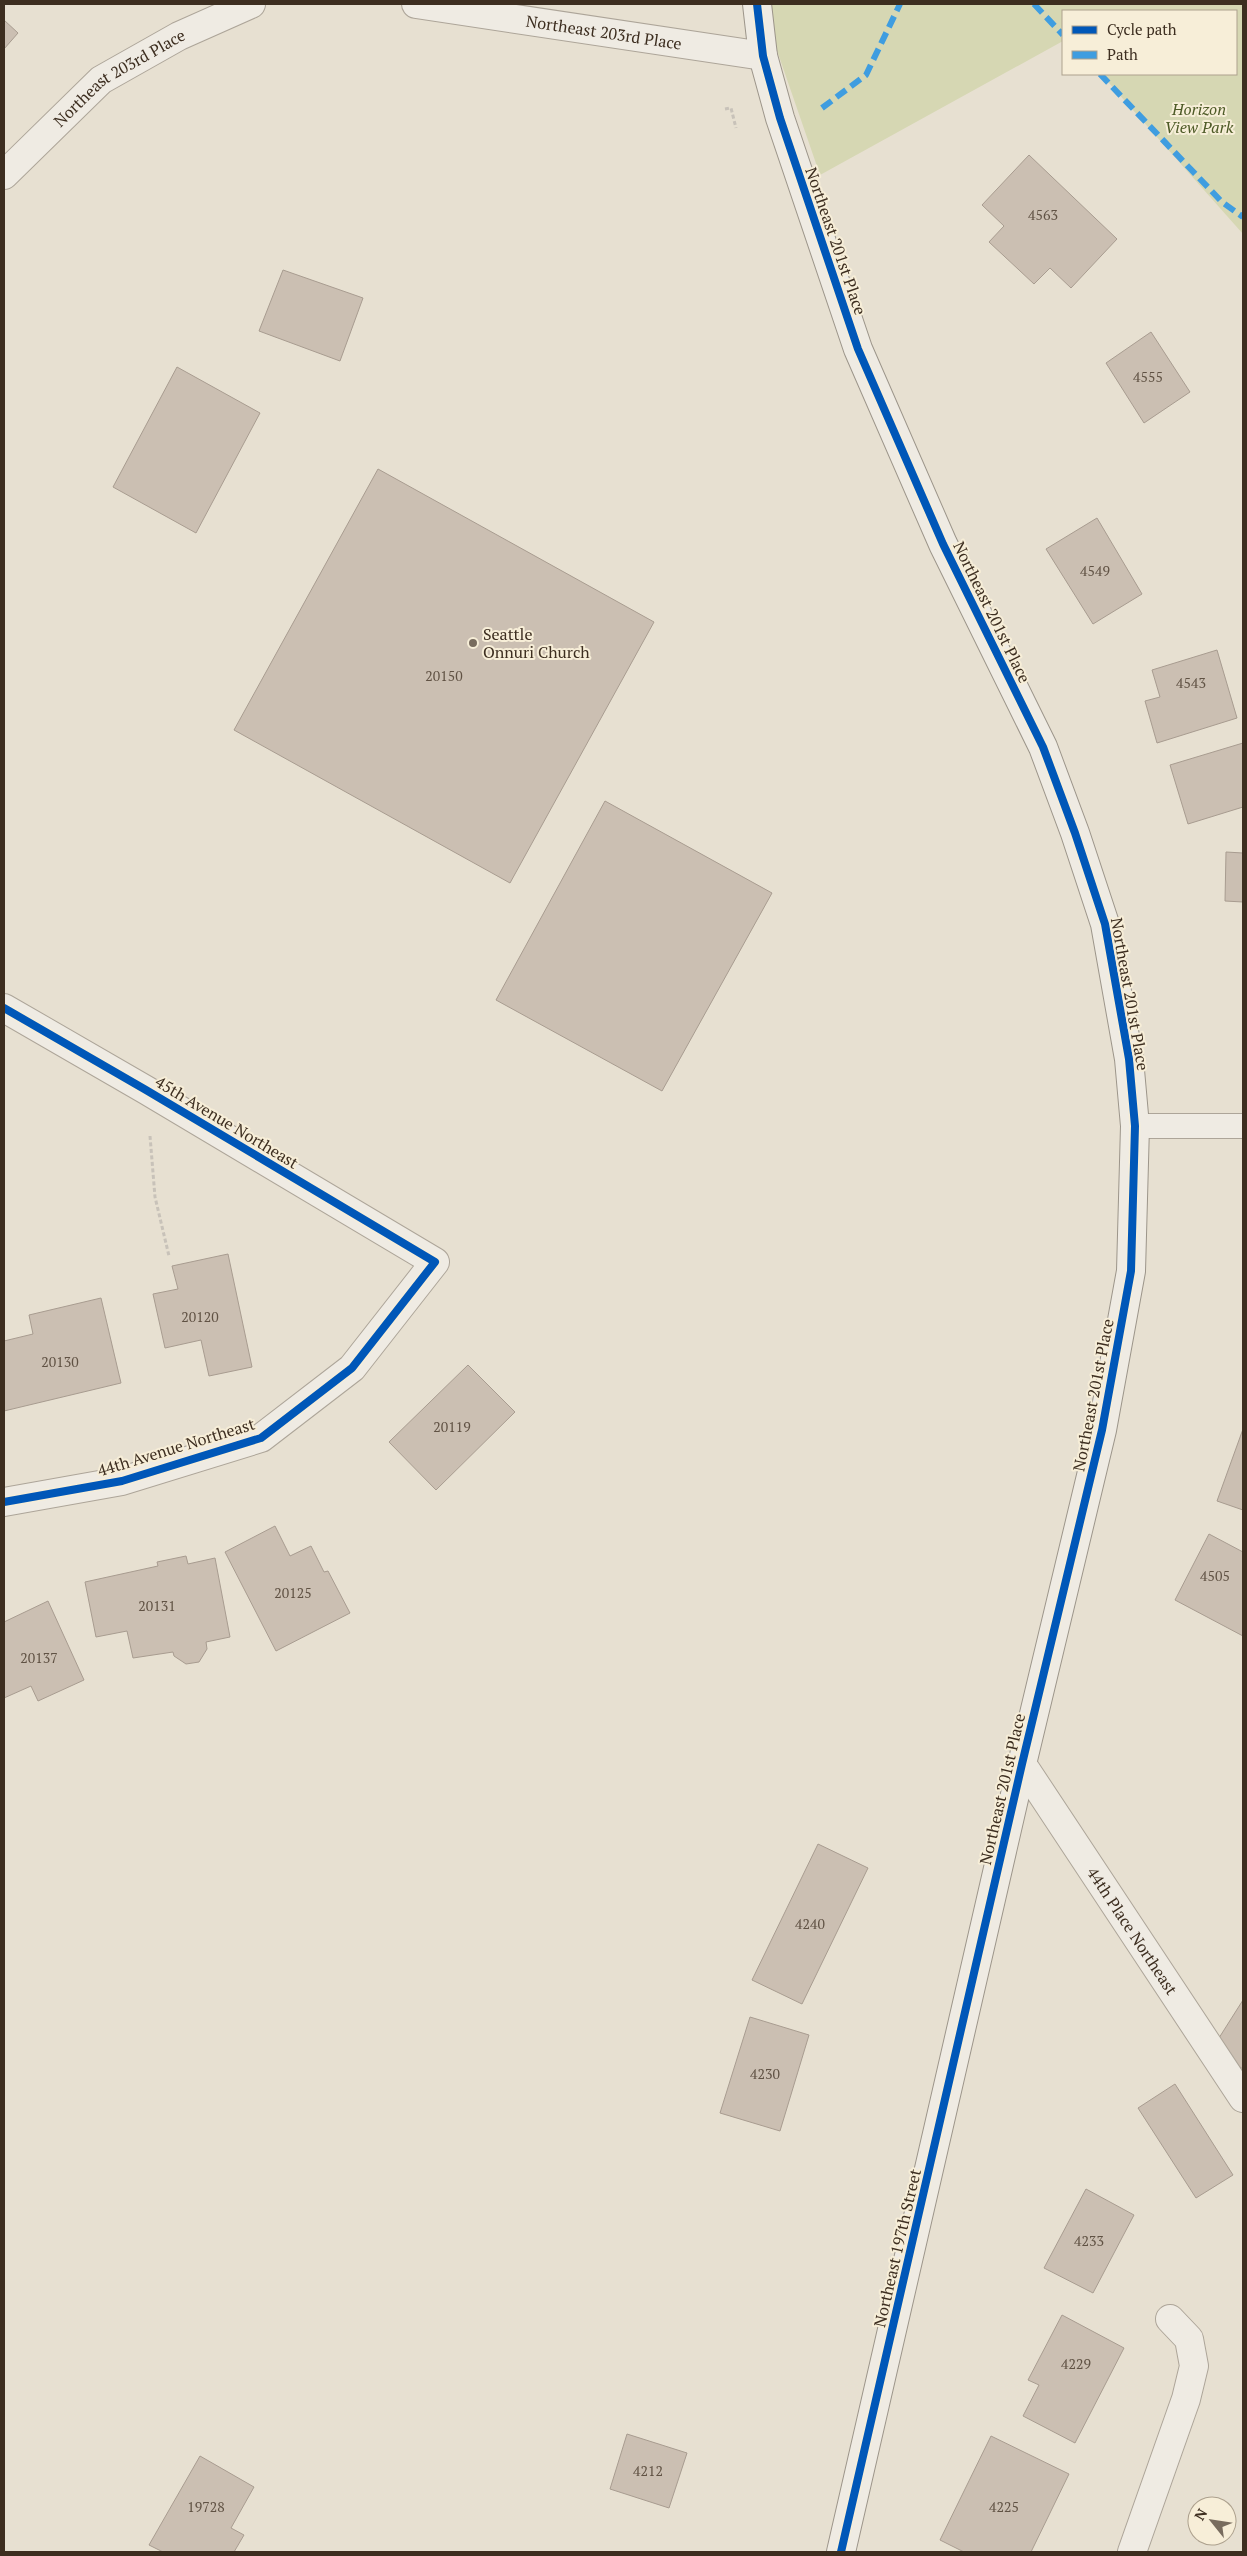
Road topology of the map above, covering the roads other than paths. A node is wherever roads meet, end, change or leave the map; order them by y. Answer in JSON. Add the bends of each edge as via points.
{"nodes":[{"id":1,"x":251,"y":4,"type":"edge"},
{"id":2,"x":416,"y":4,"type":"edge"},
{"id":3,"x":757,"y":4,"type":"edge"},
{"id":4,"x":764,"y":56,"type":"junction"},
{"id":5,"x":4,"y":175,"type":"edge"},
{"id":6,"x":4,"y":1008,"type":"edge"},
{"id":7,"x":1135,"y":1126,"type":"junction"},
{"id":8,"x":1243,"y":1126,"type":"edge"},
{"id":9,"x":435,"y":1262,"type":"joint"},
{"id":10,"x":4,"y":1502,"type":"edge"},
{"id":11,"x":1022,"y":1764,"type":"junction"},
{"id":12,"x":980,"y":1949,"type":"joint"},
{"id":13,"x":1243,"y":2098,"type":"edge"},
{"id":14,"x":1170,"y":2319,"type":"dead end"},
{"id":15,"x":841,"y":2552,"type":"edge"},
{"id":16,"x":1132,"y":2552,"type":"edge"}],
"edges":[{"from":1,"to":5,"type":"street","name":"Northeast 203rd Place","via":[[179,36],[101,80]]},
{"from":2,"to":4,"type":"street","name":"Northeast 203rd Place"},
{"from":3,"to":4,"type":"street","name":"Northeast 201st Place"},
{"from":4,"to":7,"type":"street","name":"Northeast 201st Place","via":[[780,118],[858,349],[943,544],[1043,747],[1076,833],[1105,924],[1129,1059]]},
{"from":6,"to":9,"type":"street","name":"45th Avenue Northeast"},
{"from":7,"to":8,"type":"lane"},
{"from":7,"to":11,"type":"street","name":"Northeast 201st Place","via":[[1131,1272],[1102,1430]]},
{"from":9,"to":10,"type":"street","name":"44th Avenue Northeast","via":[[352,1368],[260,1438],[122,1481]]},
{"from":11,"to":12,"type":"street","name":"Northeast 201st Place"},
{"from":11,"to":13,"type":"street","name":"44th Place Northeast"},
{"from":12,"to":15,"type":"street","name":"Northeast 197th Street"},
{"from":14,"to":16,"type":"street","via":[[1189,2339],[1194,2366],[1186,2399]]}]}
